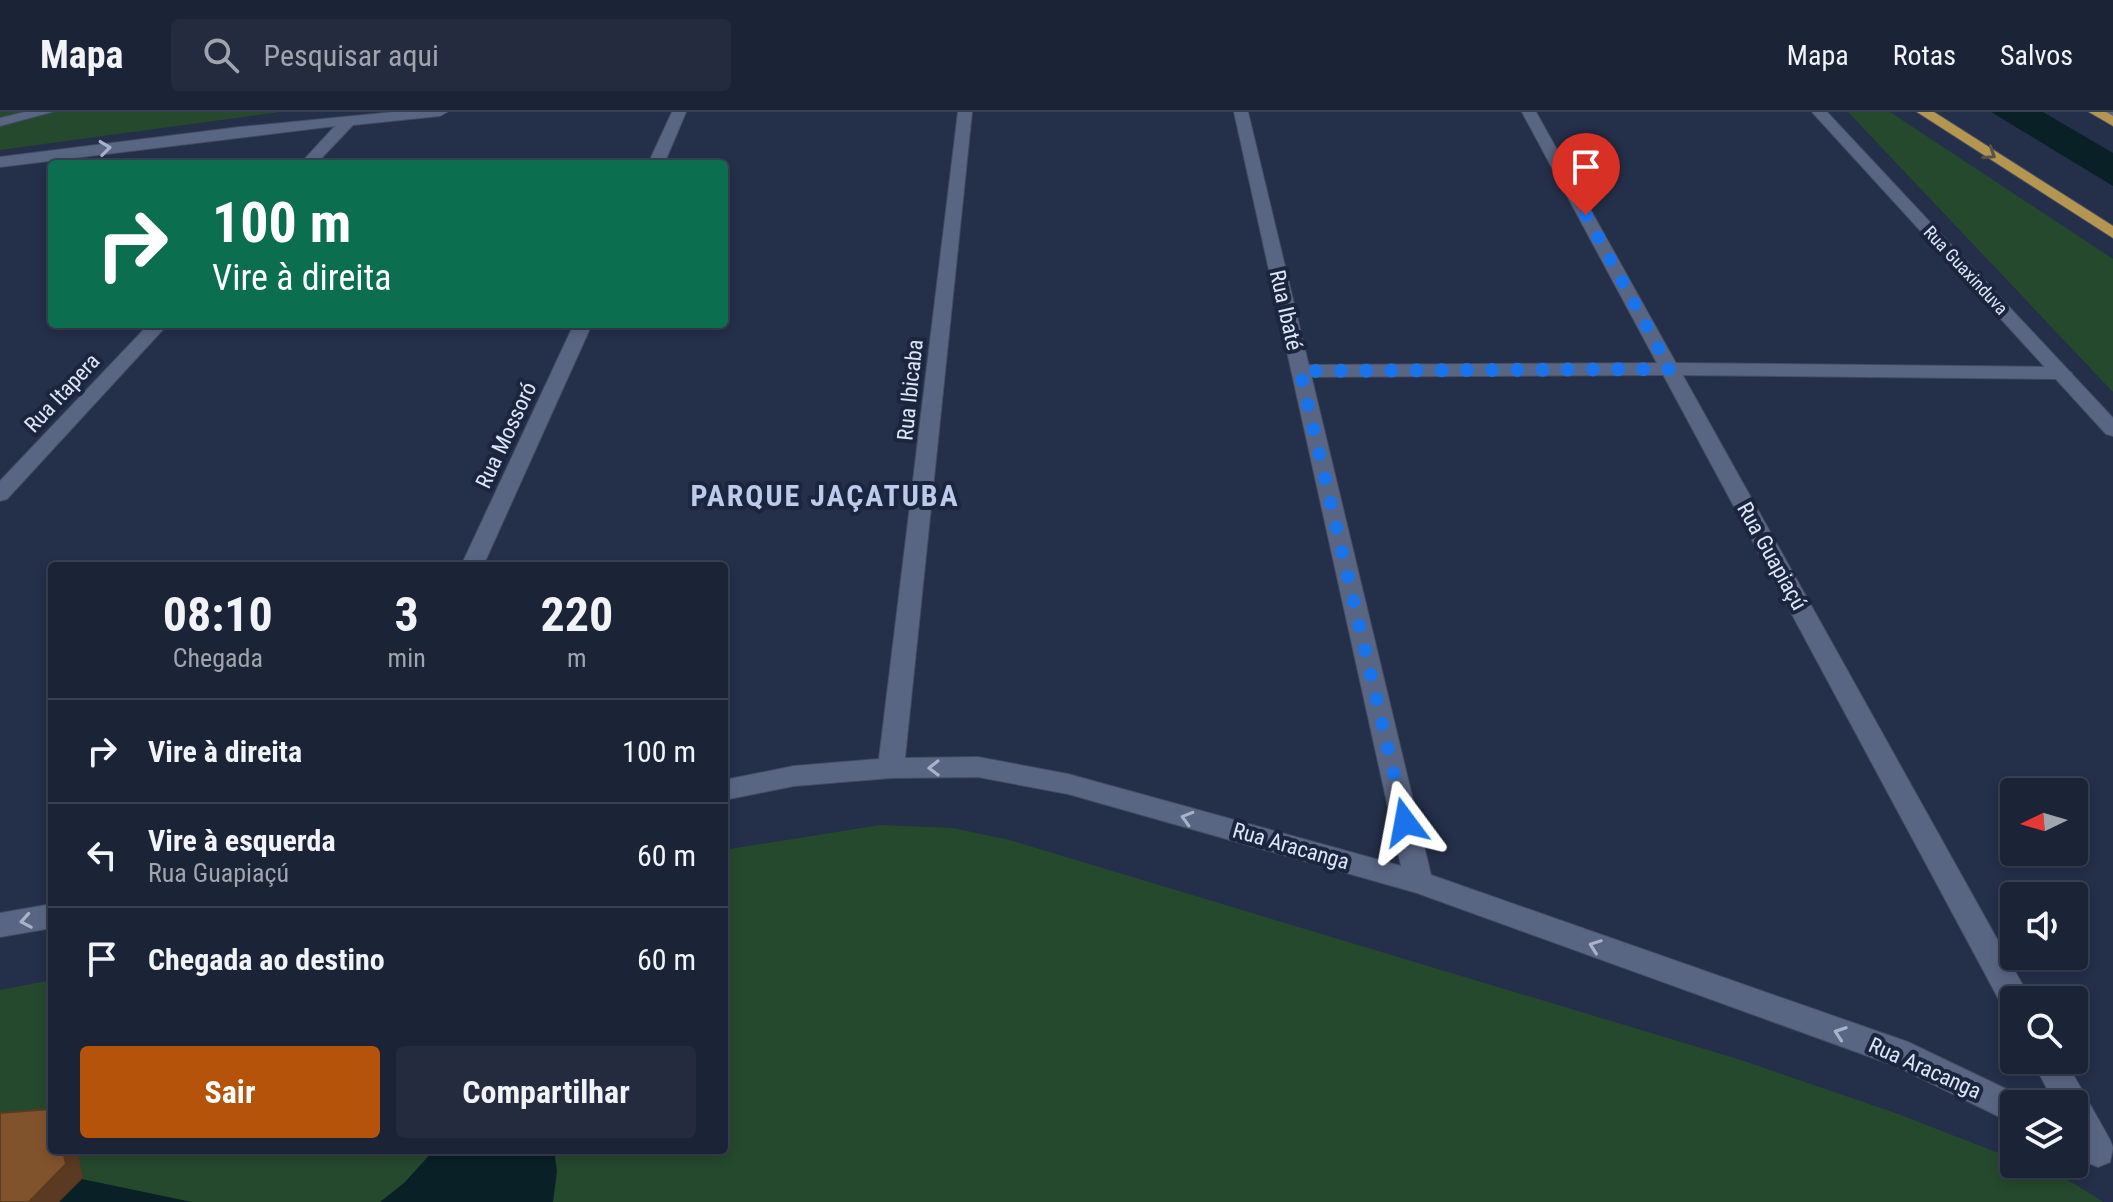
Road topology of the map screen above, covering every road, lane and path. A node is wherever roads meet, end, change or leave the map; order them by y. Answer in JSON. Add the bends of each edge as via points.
{"nodes":[{"id":1,"x":45,"y":112,"type":"edge"},
{"id":2,"x":440,"y":112,"type":"edge"},
{"id":3,"x":679,"y":112,"type":"edge"},
{"id":4,"x":965,"y":112,"type":"edge"},
{"id":5,"x":1241,"y":112,"type":"edge"},
{"id":6,"x":1529,"y":112,"type":"edge"},
{"id":7,"x":1819,"y":112,"type":"edge"},
{"id":8,"x":1924,"y":112,"type":"edge"},
{"id":9,"x":2096,"y":112,"type":"edge"},
{"id":10,"x":2113,"y":113,"type":"edge"},
{"id":11,"x":350,"y":119,"type":"junction"},
{"id":12,"x":0,"y":122,"type":"edge"},
{"id":13,"x":2113,"y":122,"type":"edge"},
{"id":14,"x":312,"y":160,"type":"edge"},
{"id":15,"x":658,"y":160,"type":"edge"},
{"id":16,"x":0,"y":162,"type":"edge"},
{"id":17,"x":2113,"y":233,"type":"edge"},
{"id":18,"x":155,"y":328,"type":"edge"},
{"id":19,"x":581,"y":328,"type":"edge"},
{"id":20,"x":1670,"y":369,"type":"junction"},
{"id":21,"x":1300,"y":371,"type":"junction"},
{"id":22,"x":2062,"y":373,"type":"junction"},
{"id":23,"x":2113,"y":430,"type":"edge"},
{"id":24,"x":0,"y":494,"type":"edge"},
{"id":25,"x":474,"y":562,"type":"edge"},
{"id":26,"x":891,"y":768,"type":"junction"},
{"id":27,"x":728,"y":789,"type":"edge"},
{"id":28,"x":1419,"y":882,"type":"junction"},
{"id":29,"x":48,"y":917,"type":"edge"},
{"id":30,"x":0,"y":925,"type":"edge"},
{"id":31,"x":2007,"y":986,"type":"edge"},
{"id":32,"x":2000,"y":1102,"type":"edge"}],
"edges":[{"from":1,"to":12,"type":"street"},
{"from":2,"to":11,"type":"street"},
{"from":3,"to":15,"type":"street"},
{"from":4,"to":26,"type":"street","name":"Rua Ibicaba"},
{"from":5,"to":21,"type":"street","name":"Rua Ibaté"},
{"from":6,"to":20,"type":"street","name":"Rua Guapiaçú"},
{"from":7,"to":22,"type":"street","name":"Rua Guaxinduva"},
{"from":8,"to":17,"type":"highway","one_way":true},
{"from":9,"to":10,"type":"street"},
{"from":9,"to":13,"type":"highway"},
{"from":11,"to":14,"type":"street"},
{"from":16,"to":11,"type":"street","one_way":true},
{"from":18,"to":24,"type":"street","name":"Rua Itapera"},
{"from":19,"to":25,"type":"street","name":"Rua Mossoró"},
{"from":20,"to":21,"type":"street"},
{"from":20,"to":22,"type":"street"},
{"from":20,"to":31,"type":"street","name":"Rua Guapiaçú"},
{"from":21,"to":28,"type":"street","name":"Rua Ibaté"},
{"from":22,"to":23,"type":"street","name":"Rua Guaxinduva"},
{"from":26,"to":27,"type":"street","name":"Rua Aracanga","via":[[794,776]]},
{"from":28,"to":26,"type":"street","name":"Rua Aracanga","one_way":true,"via":[[1068,784],[978,767]]},
{"from":32,"to":28,"type":"street","name":"Rua Aracanga","one_way":true,"via":[[1908,1056]]},
{"from":29,"to":30,"type":"street","one_way":true}]}
